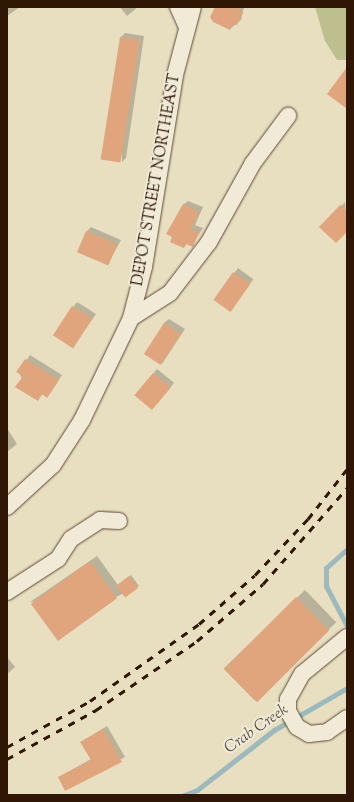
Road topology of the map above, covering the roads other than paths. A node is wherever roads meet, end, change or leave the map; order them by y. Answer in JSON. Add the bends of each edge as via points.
{"nodes":[{"id":1,"x":178,"y":7,"type":"edge"},
{"id":2,"x":193,"y":7,"type":"edge"},
{"id":3,"x":186,"y":25,"type":"junction"},
{"id":4,"x":288,"y":116,"type":"dead end"},
{"id":5,"x":131,"y":318,"type":"junction"},
{"id":6,"x":7,"y":507,"type":"edge"},
{"id":7,"x":119,"y":521,"type":"dead end"},
{"id":8,"x":7,"y":592,"type":"edge"},
{"id":9,"x":344,"y":639,"type":"edge"},
{"id":10,"x":347,"y":718,"type":"edge"}],
"edges":[{"from":1,"to":3,"type":"street"},
{"from":2,"to":3,"type":"street","name":"DEPOT STREET NORTHEAST"},
{"from":3,"to":5,"type":"street","name":"DEPOT STREET NORTHEAST","via":[[160,156],[144,267]]},
{"from":4,"to":5,"type":"street","via":[[253,163],[209,242],[170,293]]},
{"from":5,"to":6,"type":"street","name":"DEPOT STREET NORTHEAST","via":[[111,366],[53,465]]},
{"from":7,"to":8,"type":"street","via":[[100,520],[71,539],[58,559]]},
{"from":9,"to":10,"type":"street","via":[[302,674],[288,699],[288,711],[297,727],[309,734],[327,732]]}]}
